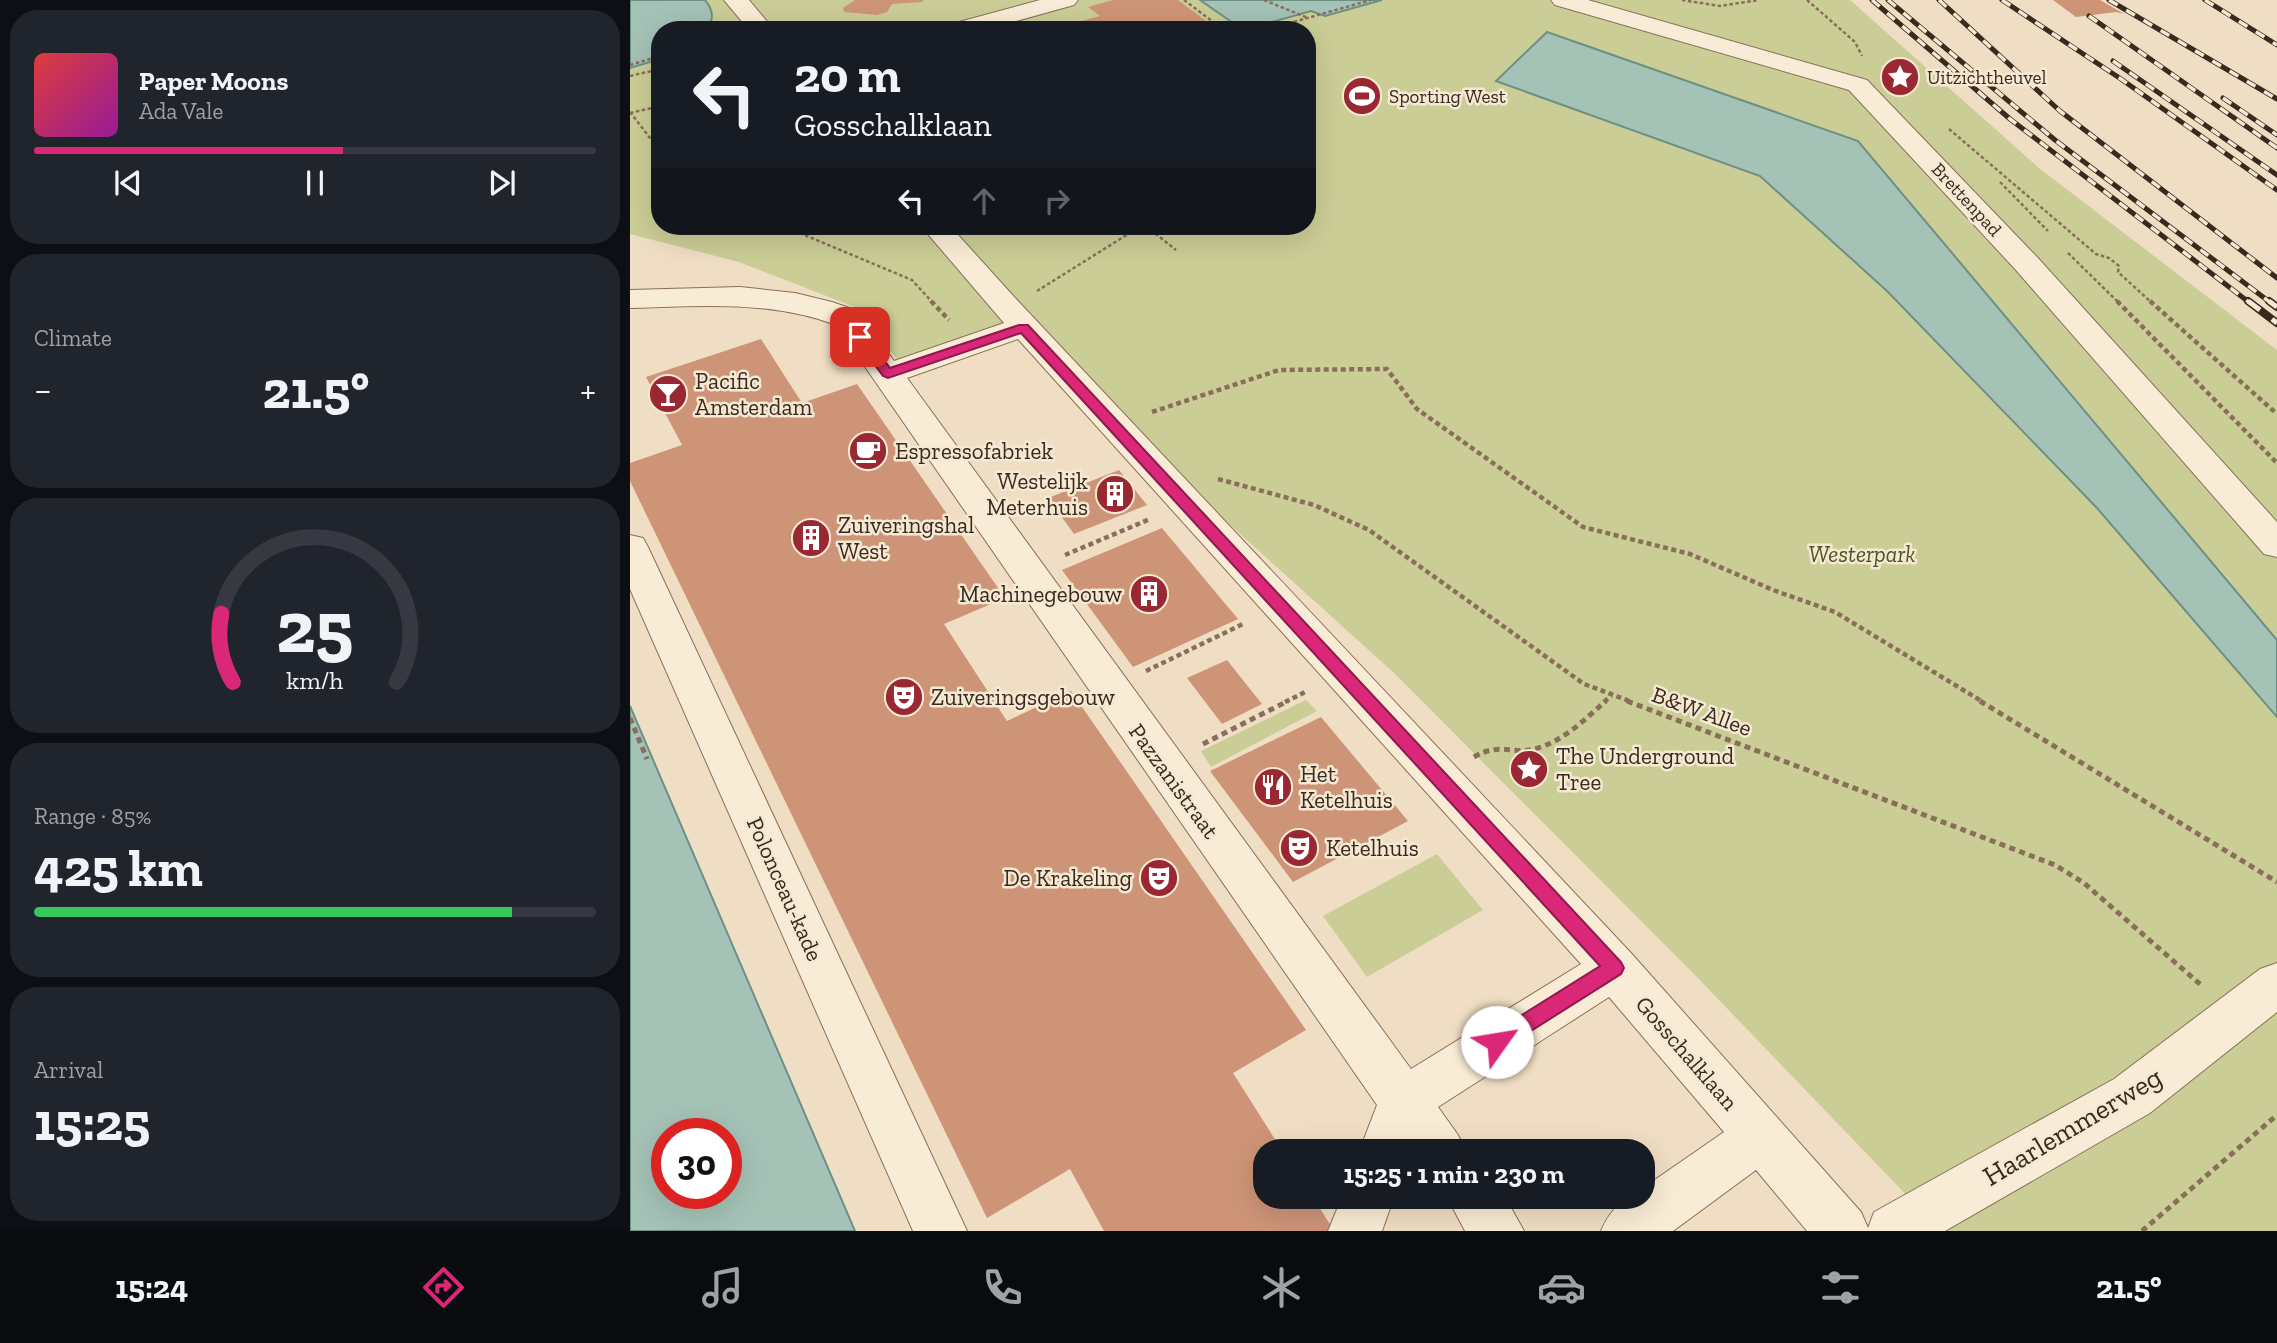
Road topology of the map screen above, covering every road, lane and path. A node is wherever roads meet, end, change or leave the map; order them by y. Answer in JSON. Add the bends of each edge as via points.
{"nodes":[{"id":1,"x":736,"y":0,"type":"edge"},
{"id":2,"x":1066,"y":0,"type":"edge"},
{"id":3,"x":1184,"y":0,"type":"edge"},
{"id":4,"x":1264,"y":0,"type":"edge"},
{"id":5,"x":1371,"y":0,"type":"edge"},
{"id":6,"x":1563,"y":0,"type":"edge"},
{"id":7,"x":1682,"y":0,"type":"edge"},
{"id":8,"x":1759,"y":0,"type":"edge"},
{"id":9,"x":1807,"y":0,"type":"edge"},
{"id":10,"x":1308,"y":18,"type":"junction"},
{"id":11,"x":754,"y":21,"type":"edge"},
{"id":12,"x":989,"y":21,"type":"edge"},
{"id":13,"x":1212,"y":21,"type":"edge"},
{"id":14,"x":1297,"y":21,"type":"edge"},
{"id":15,"x":651,"y":61,"type":"edge"},
{"id":16,"x":1867,"y":64,"type":"dead end"},
{"id":17,"x":630,"y":65,"type":"edge"},
{"id":18,"x":651,"y":71,"type":"edge"},
{"id":19,"x":630,"y":76,"type":"edge"},
{"id":20,"x":651,"y":108,"type":"edge"},
{"id":21,"x":630,"y":113,"type":"edge"},
{"id":22,"x":651,"y":140,"type":"edge"},
{"id":23,"x":804,"y":235,"type":"edge"},
{"id":24,"x":942,"y":235,"type":"edge"},
{"id":25,"x":1130,"y":235,"type":"edge"},
{"id":26,"x":1156,"y":235,"type":"edge"},
{"id":27,"x":2052,"y":237,"type":"dead end"},
{"id":28,"x":2060,"y":247,"type":"dead end"},
{"id":29,"x":1176,"y":250,"type":"dead end"},
{"id":30,"x":630,"y":299,"type":"edge"},
{"id":31,"x":1014,"y":317,"type":"junction"},
{"id":32,"x":970,"y":345,"type":"junction"},
{"id":33,"x":888,"y":374,"type":"junction"},
{"id":34,"x":2277,"y":414,"type":"edge"},
{"id":35,"x":1114,"y":425,"type":"junction"},
{"id":36,"x":1146,"y":461,"type":"junction"},
{"id":37,"x":2277,"y":463,"type":"edge"},
{"id":38,"x":1186,"y":504,"type":"junction"},
{"id":39,"x":2277,"y":545,"type":"edge"},
{"id":40,"x":630,"y":547,"type":"edge"},
{"id":41,"x":1025,"y":572,"type":"junction"},
{"id":42,"x":1280,"y":606,"type":"junction"},
{"id":43,"x":1342,"y":674,"type":"junction"},
{"id":44,"x":1109,"y":690,"type":"junction"},
{"id":45,"x":1611,"y":696,"type":"junction"},
{"id":46,"x":630,"y":718,"type":"edge"},
{"id":47,"x":647,"y":759,"type":"dead end"},
{"id":48,"x":1163,"y":765,"type":"junction"},
{"id":49,"x":1439,"y":778,"type":"junction"},
{"id":50,"x":2277,"y":882,"type":"edge"},
{"id":51,"x":1614,"y":968,"type":"junction"},
{"id":52,"x":2277,"y":984,"type":"edge"},
{"id":53,"x":2236,"y":1015,"type":"junction"},
{"id":54,"x":1404,"y":1101,"type":"junction"},
{"id":55,"x":2277,"y":1115,"type":"edge"},
{"id":56,"x":1760,"y":1137,"type":"junction"},
{"id":57,"x":1390,"y":1139,"type":"edge"},
{"id":58,"x":1431,"y":1139,"type":"edge"},
{"id":59,"x":1363,"y":1209,"type":"edge"},
{"id":60,"x":1481,"y":1209,"type":"edge"},
{"id":61,"x":940,"y":1231,"type":"edge"},
{"id":62,"x":1355,"y":1231,"type":"edge"},
{"id":63,"x":1497,"y":1231,"type":"edge"},
{"id":64,"x":1628,"y":1231,"type":"edge"},
{"id":65,"x":1842,"y":1231,"type":"edge"},
{"id":66,"x":1893,"y":1231,"type":"edge"},
{"id":67,"x":2142,"y":1231,"type":"edge"}],
"edges":[{"from":1,"to":11,"type":"street"},
{"from":2,"to":12,"type":"street"},
{"from":3,"to":13,"type":"path"},
{"from":4,"to":10,"type":"path"},
{"from":5,"to":10,"type":"path"},
{"from":6,"to":39,"type":"street","name":"Brettenpad","via":[[1858,85],[2026,263]]},
{"from":7,"to":8,"type":"path","via":[[1720,6]]},
{"from":9,"to":16,"type":"path","via":[[1855,42]]},
{"from":10,"to":14,"type":"path"},
{"from":15,"to":17,"type":"path"},
{"from":18,"to":19,"type":"path"},
{"from":20,"to":21,"type":"path"},
{"from":21,"to":22,"type":"path"},
{"from":23,"to":32,"type":"path","via":[[912,280]]},
{"from":24,"to":31,"type":"street","name":"Gosschalklaan"},
{"from":25,"to":31,"type":"path","via":[[1044,289]]},
{"from":26,"to":29,"type":"path"},
{"from":27,"to":34,"type":"path","via":[[1947,129],[2096,254],[2119,266],[2118,272]]},
{"from":28,"to":37,"type":"path"},
{"from":30,"to":33,"type":"street","name":"Pazzanistraat","via":[[749,295],[823,308],[847,318]]},
{"from":31,"to":32,"type":"street"},
{"from":31,"to":35,"type":"street","name":"Gosschalklaan"},
{"from":32,"to":33,"type":"street"},
{"from":33,"to":41,"type":"street","name":"Pazzanistraat"},
{"from":35,"to":36,"type":"street","name":"Gosschalklaan"},
{"from":35,"to":50,"type":"path","via":[[1279,370],[1387,369],[1417,409],[1583,527],[1690,555],[1835,612]]},
{"from":36,"to":38,"type":"street","name":"Gosschalklaan"},
{"from":36,"to":45,"type":"path","name":"B&W Allee","via":[[1310,502],[1337,513],[1369,530],[1548,662]]},
{"from":38,"to":41,"type":"path"},
{"from":38,"to":42,"type":"street","name":"Gosschalklaan"},
{"from":40,"to":61,"type":"street","name":"Polonceau-kade"},
{"from":41,"to":44,"type":"street","name":"Pazzanistraat"},
{"from":42,"to":43,"type":"street","name":"Gosschalklaan"},
{"from":42,"to":44,"type":"path"},
{"from":43,"to":48,"type":"path"},
{"from":43,"to":49,"type":"street","name":"Gosschalklaan"},
{"from":44,"to":48,"type":"street","name":"Pazzanistraat"},
{"from":45,"to":49,"type":"path","via":[[1573,730],[1537,749],[1489,748]]},
{"from":45,"to":53,"type":"path","name":"B&W Allee","via":[[2055,865],[2084,883]]},
{"from":46,"to":47,"type":"path"},
{"from":48,"to":54,"type":"street","name":"Pazzanistraat"},
{"from":49,"to":51,"type":"street","name":"Gosschalklaan"},
{"from":51,"to":54,"type":"street"},
{"from":51,"to":56,"type":"street","name":"Gosschalklaan"},
{"from":52,"to":53,"type":"street","name":"Haarlemmerweg"},
{"from":53,"to":66,"type":"street","name":"Haarlemmerweg","via":[[2132,1096]]},
{"from":54,"to":57,"type":"street"},
{"from":54,"to":58,"type":"street","name":"Pazzanistraat"},
{"from":55,"to":67,"type":"path"},
{"from":56,"to":64,"type":"street"},
{"from":56,"to":65,"type":"street","name":"Gosschalklaan"},
{"from":59,"to":62,"type":"street"},
{"from":60,"to":63,"type":"street"}]}
